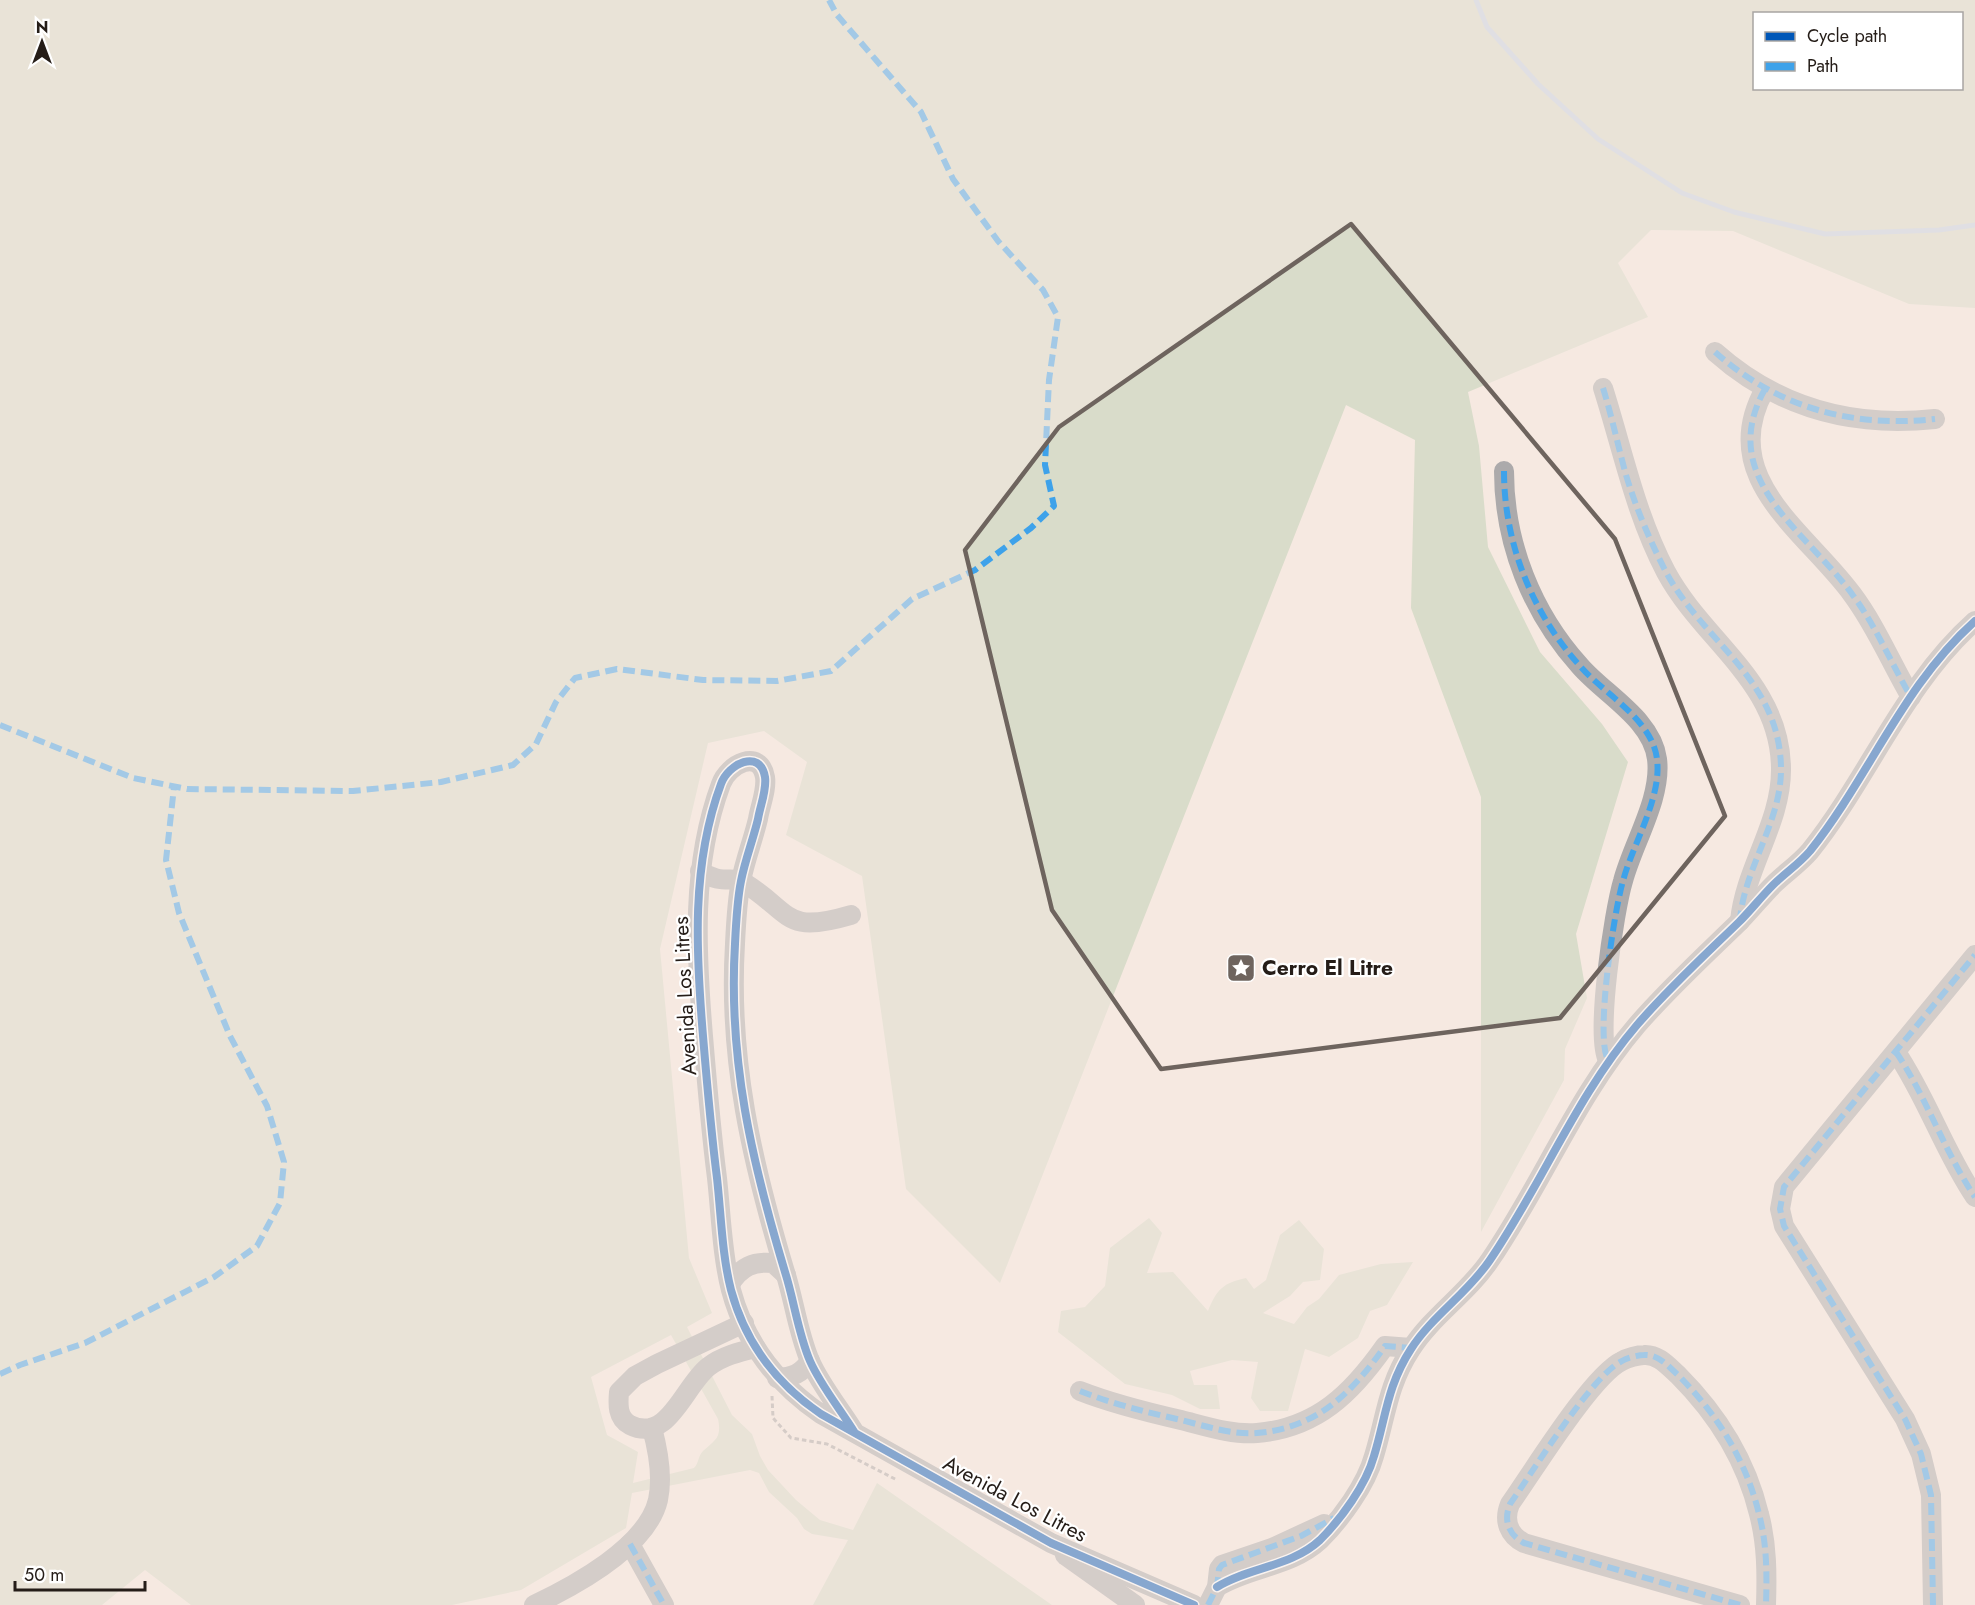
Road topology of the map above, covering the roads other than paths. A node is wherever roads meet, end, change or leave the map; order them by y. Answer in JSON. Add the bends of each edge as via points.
{"nodes":[{"id":1,"x":1715,"y":352,"type":"dead end"},
{"id":2,"x":1603,"y":388,"type":"dead end"},
{"id":3,"x":1765,"y":389,"type":"junction"},
{"id":4,"x":1935,"y":419,"type":"dead end"},
{"id":5,"x":1504,"y":471,"type":"dead end"},
{"id":6,"x":1975,"y":621,"type":"edge"},
{"id":7,"x":1911,"y":697,"type":"junction"},
{"id":8,"x":700,"y":871,"type":"junction"},
{"id":9,"x":741,"y":880,"type":"junction"},
{"id":10,"x":851,"y":915,"type":"dead end"},
{"id":11,"x":1740,"y":921,"type":"junction"},
{"id":12,"x":1975,"y":955,"type":"edge"},
{"id":13,"x":1896,"y":1052,"type":"junction"},
{"id":14,"x":1608,"y":1060,"type":"junction"},
{"id":15,"x":1975,"y":1197,"type":"edge"},
{"id":16,"x":786,"y":1275,"type":"junction"},
{"id":17,"x":730,"y":1284,"type":"junction"},
{"id":18,"x":744,"y":1323,"type":"junction"},
{"id":19,"x":756,"y":1348,"type":"junction"},
{"id":20,"x":1411,"y":1348,"type":"junction"},
{"id":21,"x":810,"y":1361,"type":"junction"},
{"id":22,"x":777,"y":1378,"type":"junction"},
{"id":23,"x":1080,"y":1391,"type":"dead end"},
{"id":24,"x":652,"y":1428,"type":"junction"},
{"id":25,"x":855,"y":1433,"type":"junction"},
{"id":26,"x":630,"y":1544,"type":"junction"},
{"id":27,"x":1112,"y":1578,"type":"junction"},
{"id":28,"x":534,"y":1605,"type":"edge"},
{"id":29,"x":664,"y":1605,"type":"edge"},
{"id":30,"x":1135,"y":1605,"type":"edge"},
{"id":31,"x":1194,"y":1605,"type":"edge"},
{"id":32,"x":1208,"y":1605,"type":"edge"},
{"id":33,"x":1740,"y":1605,"type":"edge"},
{"id":34,"x":1766,"y":1605,"type":"edge"},
{"id":35,"x":1933,"y":1605,"type":"edge"}],
"edges":[{"from":1,"to":3,"type":"street"},
{"from":2,"to":11,"type":"street","via":[[1626,476],[1667,574],[1752,680],[1776,732],[1781,769],[1777,806],[1742,901]]},
{"from":3,"to":4,"type":"street","via":[[1844,418],[1885,422]]},
{"from":3,"to":7,"type":"street","via":[[1754,413],[1750,441],[1760,481],[1793,527],[1852,594]]},
{"from":5,"to":14,"type":"street","via":[[1504,504],[1513,543],[1542,615],[1581,668],[1638,722],[1657,756],[1656,791],[1622,882],[1613,936],[1602,1030],[1603,1052]]},
{"from":6,"to":7,"type":"street","via":[[1932,666]]},
{"from":7,"to":11,"type":"street","via":[[1808,854],[1773,884]]},
{"from":8,"to":9,"type":"street","via":[[712,879]]},
{"from":8,"to":9,"type":"street","name":"Avenida Los Litres","via":[[728,768],[742,761],[754,763],[763,770],[766,781]]},
{"from":8,"to":17,"type":"street","name":"Avenida Los Litres","via":[[697,954],[711,1129]]},
{"from":9,"to":10,"type":"street","via":[[785,917],[801,923]]},
{"from":9,"to":16,"type":"street","name":"Avenida Los Litres","via":[[734,997],[739,1079],[754,1164]]},
{"from":11,"to":14,"type":"street","via":[[1682,976]]},
{"from":12,"to":13,"type":"street"},
{"from":13,"to":15,"type":"street","via":[[1956,1169]]},
{"from":13,"to":35,"type":"street","via":[[1784,1187],[1780,1209],[1784,1226],[1905,1419],[1921,1454],[1931,1495]]},
{"from":14,"to":20,"type":"street","via":[[1488,1264]]},
{"from":16,"to":17,"type":"street","via":[[773,1263],[751,1264]]},
{"from":16,"to":21,"type":"street","name":"Avenida Los Litres"},
{"from":17,"to":18,"type":"street","name":"Avenida Los Litres"},
{"from":18,"to":19,"type":"street","name":"Avenida Los Litres"},
{"from":18,"to":24,"type":"street","via":[[635,1376],[619,1392],[618,1409],[625,1422],[639,1429]]},
{"from":19,"to":22,"type":"street","name":"Avenida Los Litres"},
{"from":19,"to":24,"type":"street","via":[[709,1366],[664,1422]]},
{"from":20,"to":23,"type":"street","via":[[1384,1346],[1333,1407],[1296,1425],[1257,1433],[1117,1406]]},
{"from":20,"to":32,"type":"street","via":[[1392,1383],[1374,1458],[1361,1486],[1340,1515],[1319,1541],[1292,1559],[1217,1587]]},
{"from":21,"to":22,"type":"street","via":[[803,1371]]},
{"from":21,"to":25,"type":"street","name":"Avenida Los Litres"},
{"from":22,"to":25,"type":"street","name":"Avenida Los Litres","via":[[795,1396]]},
{"from":24,"to":26,"type":"street","via":[[658,1450],[658,1501]]},
{"from":25,"to":27,"type":"street","name":"Avenida Los Litres"},
{"from":26,"to":28,"type":"street","via":[[573,1587]]},
{"from":26,"to":29,"type":"street"},
{"from":27,"to":30,"type":"street","name":"Avenida Los Litres"},
{"from":27,"to":31,"type":"street","name":"Avenida Los Litres"},
{"from":33,"to":34,"type":"street","via":[[1524,1543],[1511,1533],[1506,1518],[1510,1504],[1595,1384],[1621,1361],[1644,1354],[1663,1360],[1706,1405],[1734,1447],[1760,1515]]}]}
